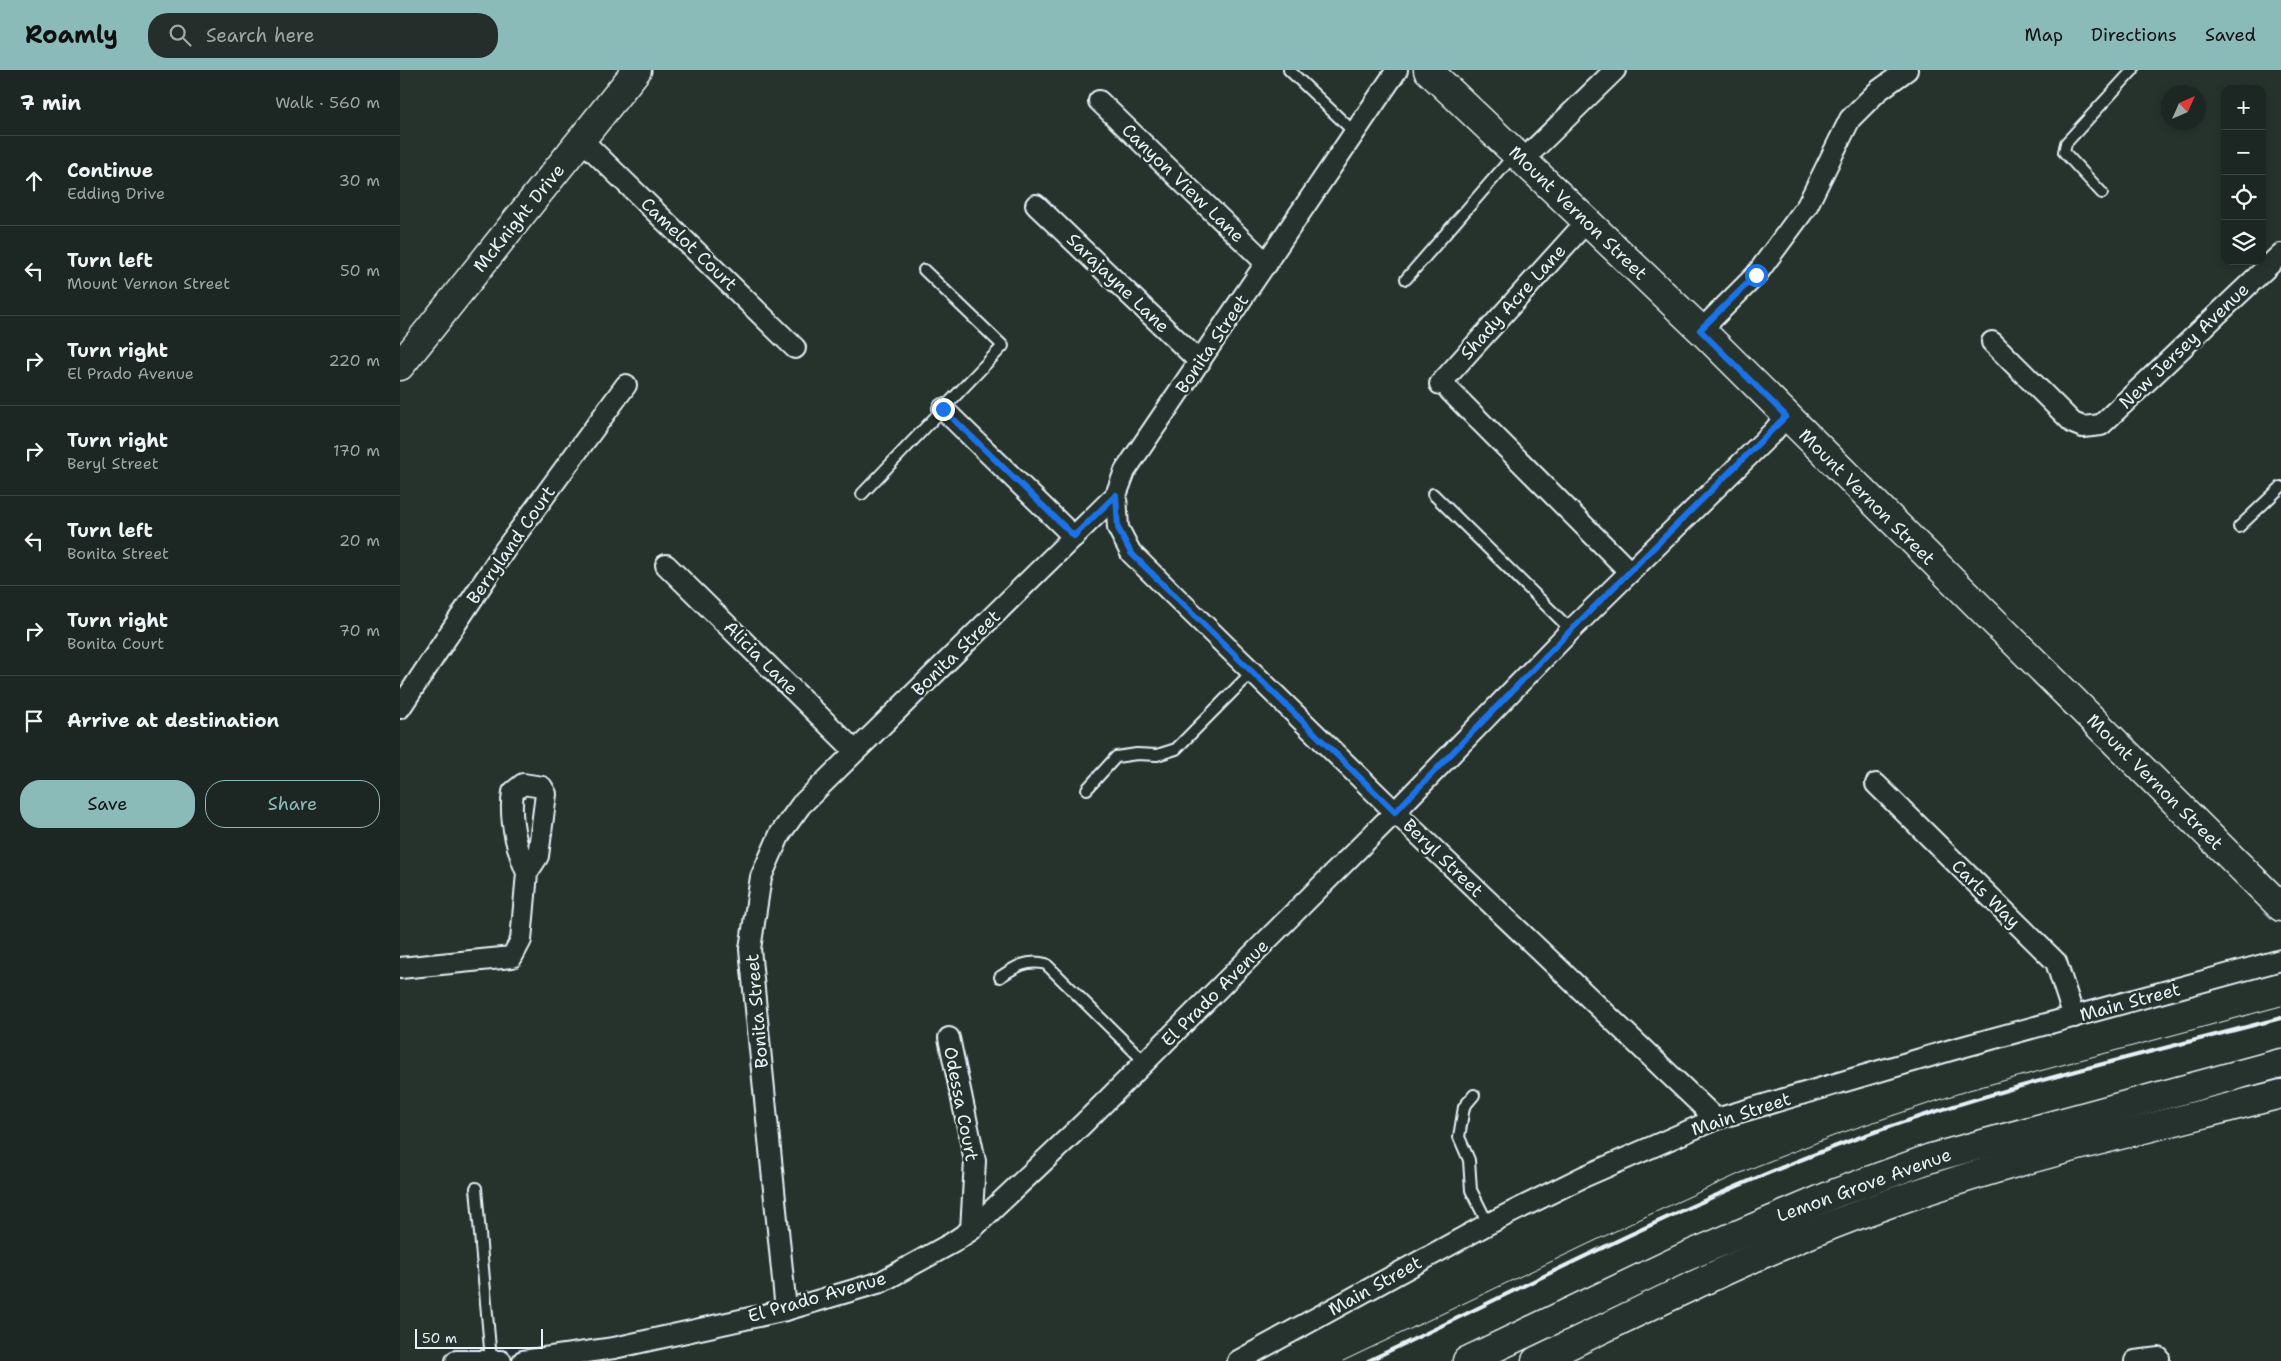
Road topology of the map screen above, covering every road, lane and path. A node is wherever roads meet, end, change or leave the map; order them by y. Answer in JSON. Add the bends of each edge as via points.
{"nodes":[{"id":1,"x":637,"y":70,"type":"edge"},
{"id":2,"x":1289,"y":70,"type":"edge"},
{"id":3,"x":1397,"y":70,"type":"edge"},
{"id":4,"x":1428,"y":70,"type":"edge"},
{"id":5,"x":1615,"y":70,"type":"edge"},
{"id":6,"x":1907,"y":70,"type":"edge"},
{"id":7,"x":2134,"y":70,"type":"edge"},
{"id":8,"x":1099,"y":101,"type":"dead end"},
{"id":9,"x":1355,"y":133,"type":"junction"},
{"id":10,"x":582,"y":140,"type":"junction"},
{"id":11,"x":1519,"y":157,"type":"junction"},
{"id":12,"x":2102,"y":193,"type":"dead end"},
{"id":13,"x":1036,"y":205,"type":"dead end"},
{"id":14,"x":1587,"y":221,"type":"junction"},
{"id":15,"x":2281,"y":254,"type":"edge"},
{"id":16,"x":1267,"y":264,"type":"junction"},
{"id":17,"x":924,"y":270,"type":"dead end"},
{"id":18,"x":1406,"y":278,"type":"dead end"},
{"id":19,"x":1700,"y":330,"type":"junction"},
{"id":20,"x":1992,"y":342,"type":"dead end"},
{"id":21,"x":795,"y":348,"type":"dead end"},
{"id":22,"x":1200,"y":362,"type":"junction"},
{"id":23,"x":400,"y":366,"type":"edge"},
{"id":24,"x":626,"y":385,"type":"dead end"},
{"id":25,"x":943,"y":409,"type":"junction"},
{"id":26,"x":1786,"y":416,"type":"junction"},
{"id":27,"x":2281,"y":487,"type":"edge"},
{"id":28,"x":862,"y":494,"type":"dead end"},
{"id":29,"x":1433,"y":494,"type":"dead end"},
{"id":30,"x":1116,"y":495,"type":"junction"},
{"id":31,"x":2239,"y":527,"type":"dead end"},
{"id":32,"x":1074,"y":536,"type":"junction"},
{"id":33,"x":666,"y":565,"type":"dead end"},
{"id":34,"x":1630,"y":572,"type":"junction"},
{"id":35,"x":1571,"y":630,"type":"junction"},
{"id":36,"x":1252,"y":672,"type":"junction"},
{"id":37,"x":400,"y":708,"type":"edge"},
{"id":38,"x":855,"y":751,"type":"junction"},
{"id":39,"x":1876,"y":784,"type":"dead end"},
{"id":40,"x":1087,"y":789,"type":"dead end"},
{"id":41,"x":1395,"y":812,"type":"junction"},
{"id":42,"x":527,"y":874,"type":"dead end"},
{"id":43,"x":2281,"y":907,"type":"edge"},
{"id":44,"x":2281,"y":960,"type":"edge"},
{"id":45,"x":400,"y":968,"type":"edge"},
{"id":46,"x":1000,"y":977,"type":"dead end"},
{"id":47,"x":2074,"y":1017,"type":"junction"},
{"id":48,"x":948,"y":1038,"type":"dead end"},
{"id":49,"x":1145,"y":1062,"type":"junction"},
{"id":50,"x":2281,"y":1063,"type":"edge"},
{"id":51,"x":2281,"y":1094,"type":"edge"},
{"id":52,"x":1474,"y":1095,"type":"dead end"},
{"id":53,"x":1716,"y":1119,"type":"junction"},
{"id":54,"x":476,"y":1188,"type":"dead end"},
{"id":55,"x":1488,"y":1224,"type":"junction"},
{"id":56,"x":971,"y":1230,"type":"junction"},
{"id":57,"x":1591,"y":1302,"type":"junction"},
{"id":58,"x":786,"y":1310,"type":"junction"},
{"id":59,"x":1605,"y":1328,"type":"junction"},
{"id":60,"x":2160,"y":1358,"type":"dead end"},
{"id":61,"x":496,"y":1360,"type":"edge"},
{"id":62,"x":456,"y":1361,"type":"edge"},
{"id":63,"x":523,"y":1361,"type":"edge"},
{"id":64,"x":1238,"y":1361,"type":"edge"},
{"id":65,"x":1467,"y":1361,"type":"edge"},
{"id":66,"x":1536,"y":1361,"type":"edge"},
{"id":67,"x":2135,"y":1361,"type":"edge"}],
"edges":[{"from":1,"to":10,"type":"main road","name":"McKnight Drive"},
{"from":2,"to":9,"type":"lane"},
{"from":3,"to":9,"type":"street","name":"Bonita Street"},
{"from":4,"to":11,"type":"main road","name":"Mount Vernon Street"},
{"from":5,"to":11,"type":"street"},
{"from":6,"to":19,"type":"street","via":[[1878,91],[1850,118],[1807,206],[1756,275]]},
{"from":7,"to":12,"type":"lane","via":[[2066,143],[2064,152]]},
{"from":8,"to":16,"type":"street","name":"Canyon View Lane"},
{"from":9,"to":16,"type":"street","name":"Bonita Street"},
{"from":10,"to":21,"type":"street","name":"Camelot Court"},
{"from":10,"to":23,"type":"main road","name":"McKnight Drive"},
{"from":11,"to":14,"type":"main road","name":"Mount Vernon Street"},
{"from":11,"to":18,"type":"lane"},
{"from":13,"to":22,"type":"street","name":"Sarajayne Lane"},
{"from":14,"to":19,"type":"main road","name":"Mount Vernon Street"},
{"from":14,"to":34,"type":"street","name":"Shady Acre Lane","via":[[1445,387]]},
{"from":15,"to":20,"type":"street","name":"New Jersey Avenue","via":[[2101,425],[2083,427],[2073,423]]},
{"from":16,"to":22,"type":"street","name":"Bonita Street"},
{"from":17,"to":25,"type":"lane","via":[[1003,346]]},
{"from":19,"to":26,"type":"main road","name":"Mount Vernon Street"},
{"from":22,"to":30,"type":"street","name":"Bonita Street","via":[[1125,471]]},
{"from":24,"to":37,"type":"street","name":"Berryland Court","via":[[504,551]]},
{"from":25,"to":28,"type":"lane"},
{"from":25,"to":32,"type":"street"},
{"from":26,"to":34,"type":"street","name":"El Prado Avenue"},
{"from":26,"to":43,"type":"main road","name":"Mount Vernon Street"},
{"from":27,"to":31,"type":"lane"},
{"from":29,"to":35,"type":"lane"},
{"from":30,"to":32,"type":"street","name":"Bonita Street"},
{"from":30,"to":36,"type":"street","name":"Beryl Street","via":[[1118,528],[1131,553]]},
{"from":32,"to":38,"type":"street","name":"Bonita Street"},
{"from":33,"to":38,"type":"street","name":"Alicia Lane"},
{"from":34,"to":35,"type":"street","name":"El Prado Avenue"},
{"from":35,"to":41,"type":"street","name":"El Prado Avenue"},
{"from":36,"to":40,"type":"lane","via":[[1176,748],[1157,754],[1116,758]]},
{"from":36,"to":41,"type":"street","name":"Beryl Street"},
{"from":38,"to":58,"type":"street","name":"Bonita Street","via":[[801,805],[780,834],[761,877],[750,949]]},
{"from":39,"to":47,"type":"street","name":"Carls Way","via":[[2056,962]]},
{"from":41,"to":49,"type":"street","name":"El Prado Avenue"},
{"from":41,"to":53,"type":"street","name":"Beryl Street"},
{"from":42,"to":45,"type":"street","via":[[521,940],[512,957]]},
{"from":44,"to":47,"type":"street","name":"Main Street"},
{"from":46,"to":49,"type":"lane","via":[[1016,966],[1035,961],[1046,964]]},
{"from":47,"to":53,"type":"street","name":"Main Street"},
{"from":48,"to":56,"type":"street","name":"Odessa Court","via":[[975,1161]]},
{"from":49,"to":56,"type":"street","name":"El Prado Avenue"},
{"from":50,"to":57,"type":"main road","name":"Lemon Grove Avenue","via":[[1931,1158],[1758,1225]]},
{"from":51,"to":59,"type":"main road","name":"Lemon Grove Avenue","via":[[2022,1162],[1893,1202],[1785,1245]]},
{"from":52,"to":55,"type":"lane","via":[[1464,1106],[1459,1137],[1469,1160],[1471,1190]]},
{"from":53,"to":55,"type":"street","name":"Main Street","via":[[1583,1177]]},
{"from":54,"to":61,"type":"lane"},
{"from":55,"to":64,"type":"street","name":"Main Street"},
{"from":56,"to":58,"type":"street","name":"El Prado Avenue","via":[[952,1244],[881,1282]]},
{"from":57,"to":59,"type":"main road"},
{"from":57,"to":65,"type":"main road","name":"Lemon Grove Avenue"},
{"from":58,"to":63,"type":"street","name":"El Prado Avenue","via":[[614,1348]]},
{"from":59,"to":66,"type":"main road","name":"Lemon Grove Avenue"},
{"from":60,"to":67,"type":"street"},
{"from":61,"to":62,"type":"street"}]}
